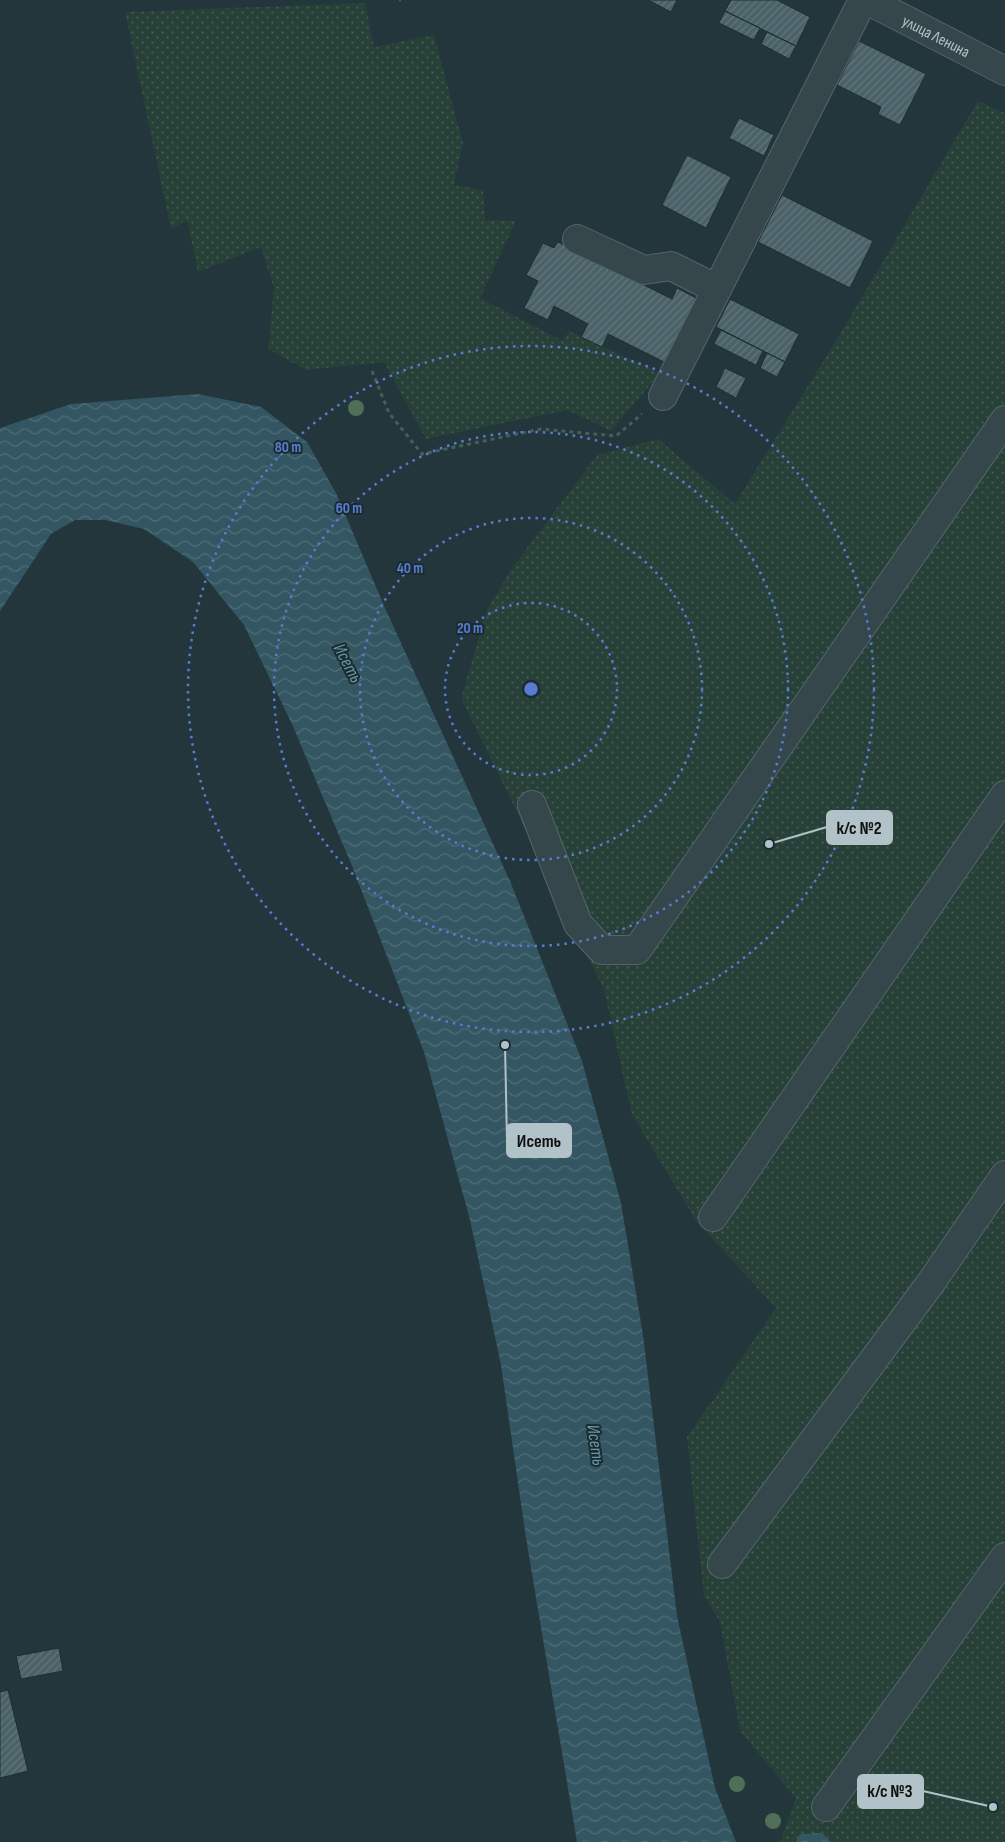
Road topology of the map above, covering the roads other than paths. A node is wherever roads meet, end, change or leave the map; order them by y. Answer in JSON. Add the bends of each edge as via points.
{"nodes":[{"id":1,"x":863,"y":0,"type":"edge"},
{"id":2,"x":867,"y":0,"type":"edge"},
{"id":3,"x":1005,"y":71,"type":"edge"},
{"id":4,"x":577,"y":239,"type":"dead end"},
{"id":5,"x":717,"y":289,"type":"junction"},
{"id":6,"x":663,"y":396,"type":"road end"},
{"id":7,"x":1005,"y":420,"type":"edge"},
{"id":8,"x":1005,"y":795,"type":"edge"},
{"id":9,"x":532,"y":805,"type":"dead end"},
{"id":10,"x":1005,"y":1175,"type":"edge"},
{"id":11,"x":713,"y":1217,"type":"dead end"},
{"id":12,"x":1005,"y":1558,"type":"edge"},
{"id":13,"x":722,"y":1564,"type":"dead end"},
{"id":14,"x":826,"y":1807,"type":"dead end"}],
"edges":[{"from":1,"to":5,"type":"street"},
{"from":2,"to":3,"type":"street","name":"улица Ленина"},
{"from":4,"to":5,"type":"street","via":[[644,270],[670,266]]},
{"from":5,"to":6,"type":"street"},
{"from":7,"to":9,"type":"street","via":[[637,950],[602,950],[578,924]]},
{"from":8,"to":11,"type":"street"},
{"from":10,"to":13,"type":"street","via":[[930,1284]]},
{"from":12,"to":14,"type":"street"}]}
